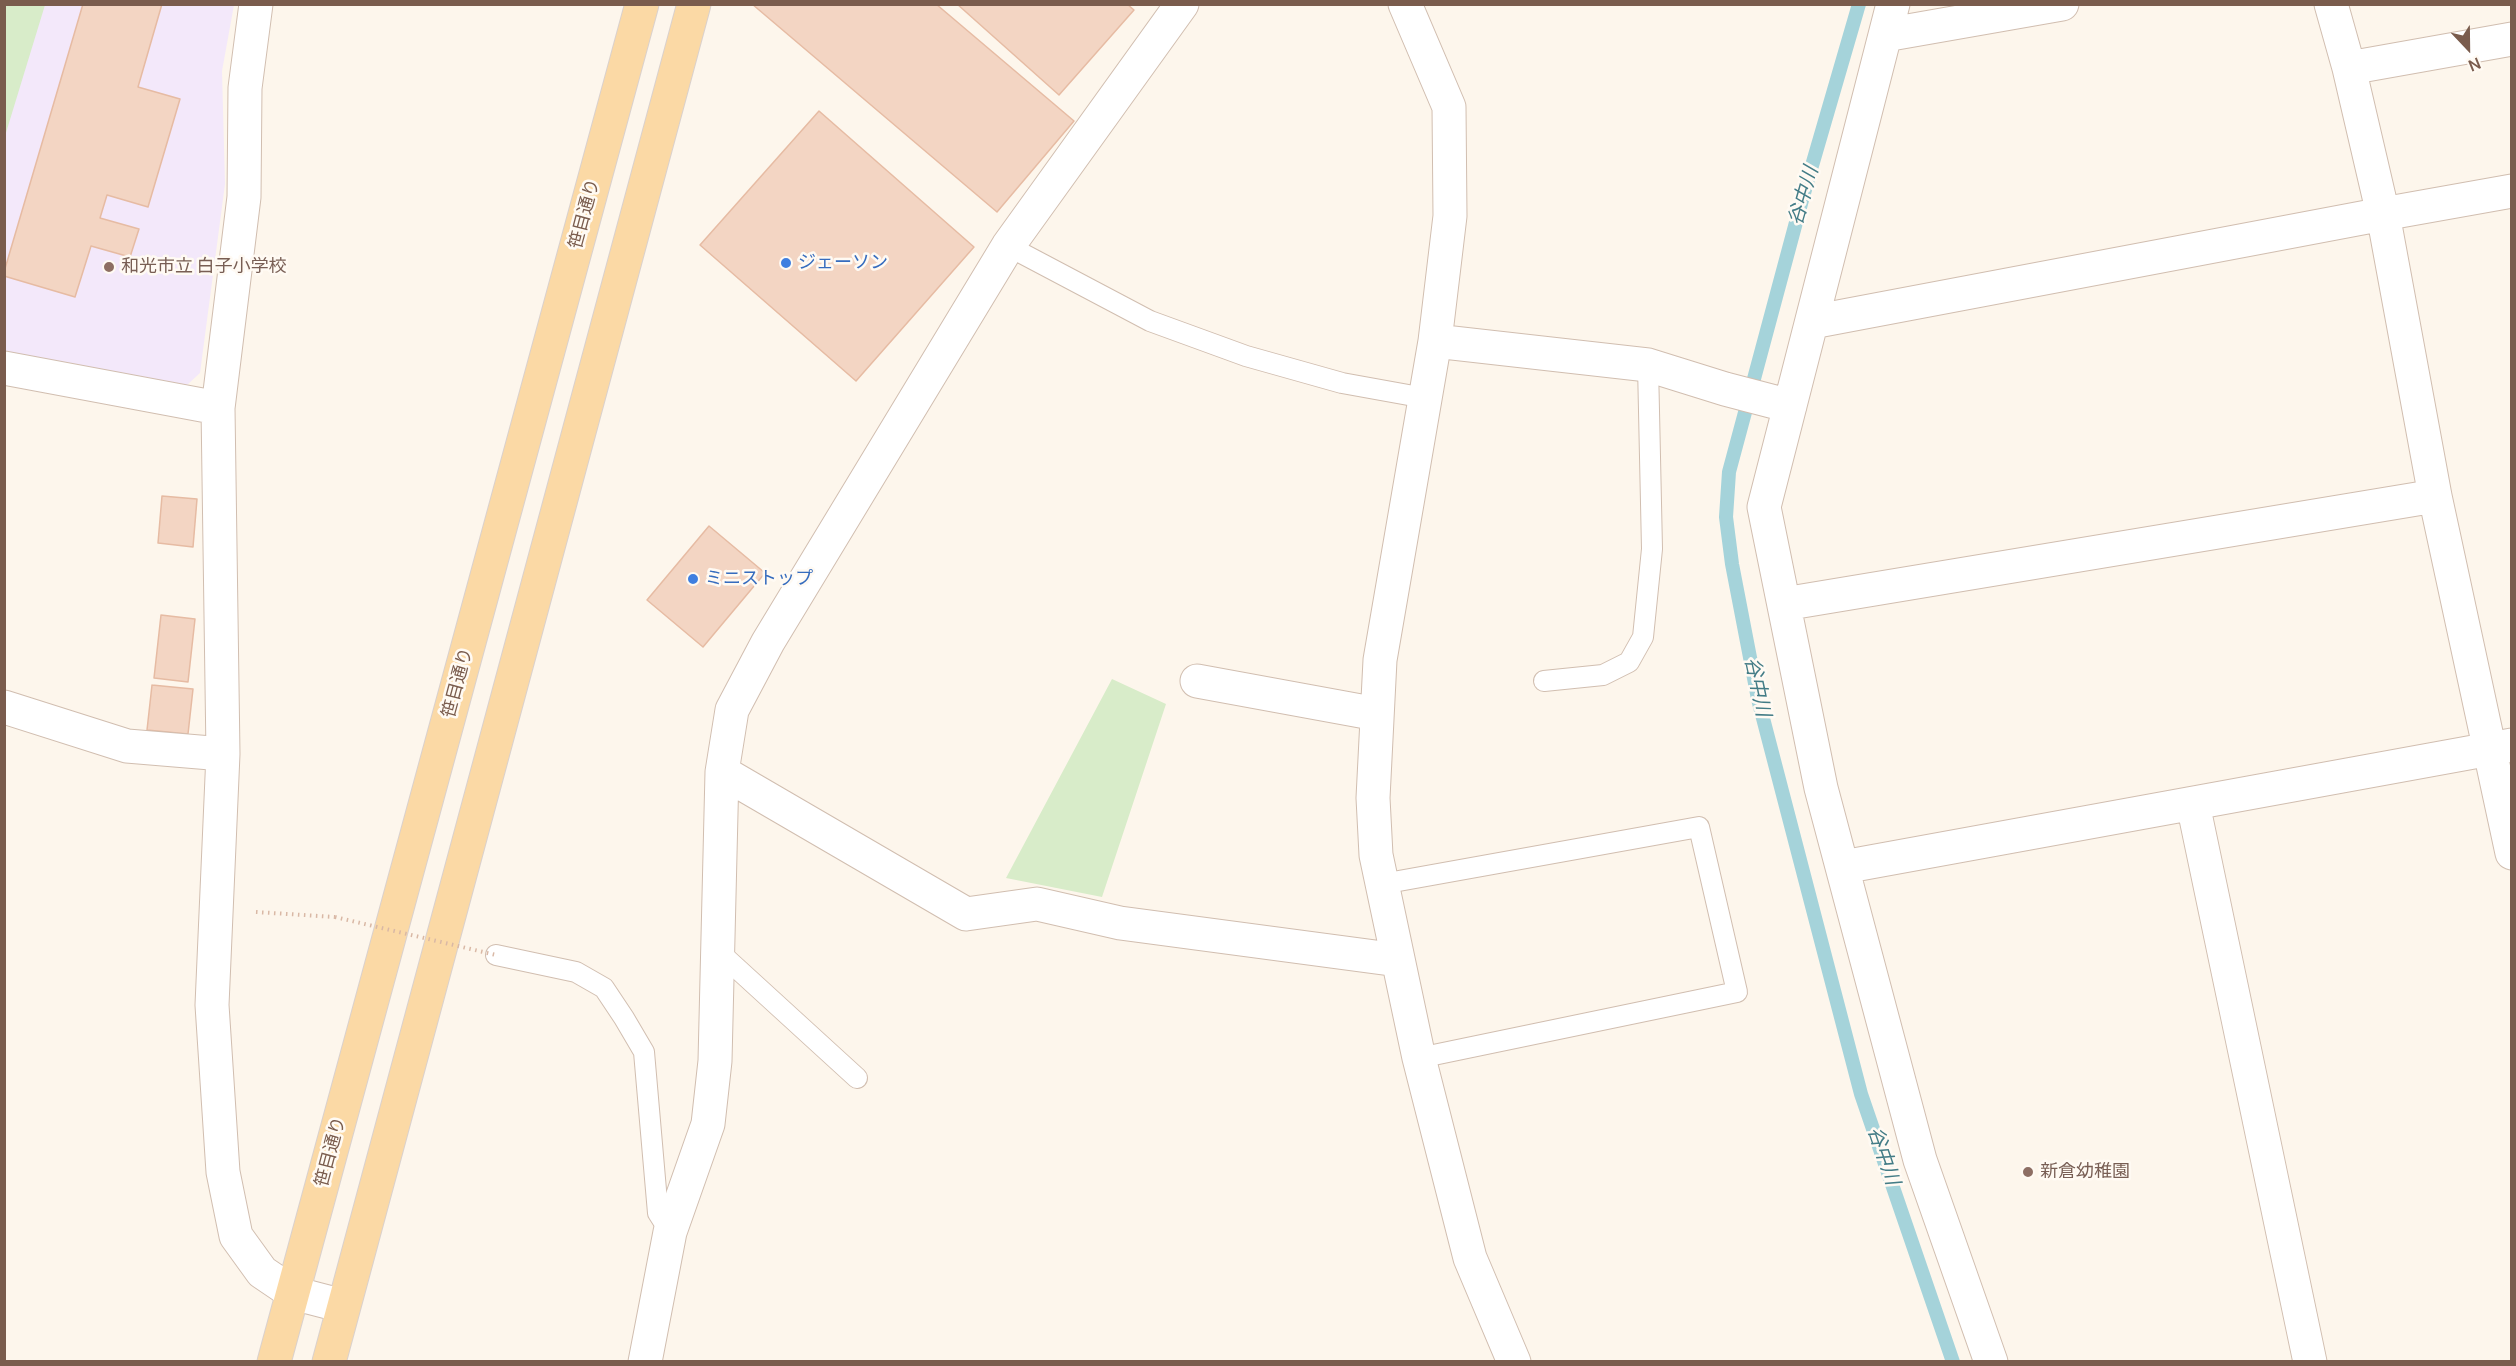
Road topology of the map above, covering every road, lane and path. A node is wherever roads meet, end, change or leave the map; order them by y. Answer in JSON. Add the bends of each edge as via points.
{"nodes":[{"id":1,"x":256,"y":4,"type":"edge"},
{"id":2,"x":642,"y":4,"type":"edge"},
{"id":3,"x":694,"y":4,"type":"edge"},
{"id":4,"x":1182,"y":4,"type":"edge"},
{"id":5,"x":1405,"y":4,"type":"edge"},
{"id":6,"x":2062,"y":4,"type":"edge"},
{"id":7,"x":2331,"y":4,"type":"edge"},
{"id":8,"x":1889,"y":20,"type":"edge"},
{"id":9,"x":2511,"y":39,"type":"edge"},
{"id":10,"x":2349,"y":68,"type":"junction"},
{"id":11,"x":2511,"y":191,"type":"edge"},
{"id":12,"x":2383,"y":214,"type":"junction"},
{"id":13,"x":1008,"y":246,"type":"junction"},
{"id":14,"x":1812,"y":322,"type":"junction"},
{"id":15,"x":1435,"y":341,"type":"junction"},
{"id":16,"x":1648,"y":365,"type":"junction"},
{"id":17,"x":4,"y":368,"type":"edge"},
{"id":18,"x":1425,"y":398,"type":"junction"},
{"id":19,"x":1780,"y":403,"type":"junction"},
{"id":20,"x":218,"y":408,"type":"junction"},
{"id":21,"x":2435,"y":496,"type":"junction"},
{"id":22,"x":1784,"y":604,"type":"junction"},
{"id":23,"x":1197,"y":681,"type":"dead end"},
{"id":24,"x":1544,"y":681,"type":"dead end"},
{"id":25,"x":4,"y":707,"type":"edge"},
{"id":26,"x":1377,"y":714,"type":"junction"},
{"id":27,"x":2500,"y":747,"type":"edge"},
{"id":28,"x":223,"y":754,"type":"junction"},
{"id":29,"x":722,"y":772,"type":"junction"},
{"id":30,"x":2193,"y":804,"type":"junction"},
{"id":31,"x":2511,"y":853,"type":"edge"},
{"id":32,"x":1844,"y":867,"type":"junction"},
{"id":33,"x":1382,"y":884,"type":"junction"},
{"id":34,"x":216,"y":910,"type":"junction"},
{"id":35,"x":718,"y":951,"type":"junction"},
{"id":36,"x":496,"y":955,"type":"joint"},
{"id":37,"x":1398,"y":960,"type":"junction"},
{"id":38,"x":1419,"y":1058,"type":"junction"},
{"id":39,"x":857,"y":1078,"type":"dead end"},
{"id":40,"x":670,"y":1232,"type":"junction"},
{"id":41,"x":293,"y":1293,"type":"junction"},
{"id":42,"x":343,"y":1306,"type":"junction"},
{"id":43,"x":654,"y":1359,"type":"edge"},
{"id":44,"x":274,"y":1362,"type":"edge"},
{"id":45,"x":329,"y":1362,"type":"edge"},
{"id":46,"x":1514,"y":1362,"type":"edge"},
{"id":47,"x":1991,"y":1362,"type":"edge"},
{"id":48,"x":2310,"y":1362,"type":"edge"}],
"edges":[{"from":1,"to":20,"type":"street","via":[[245,88],[244,197]]},
{"from":2,"to":41,"type":"main road","name":"笹目通り"},
{"from":3,"to":42,"type":"main road"},
{"from":4,"to":13,"type":"street"},
{"from":5,"to":15,"type":"street","via":[[1449,107],[1450,216]]},
{"from":6,"to":8,"type":"street"},
{"from":7,"to":10,"type":"street"},
{"from":8,"to":14,"type":"street"},
{"from":9,"to":10,"type":"street"},
{"from":10,"to":12,"type":"street"},
{"from":11,"to":12,"type":"street"},
{"from":12,"to":14,"type":"street"},
{"from":12,"to":21,"type":"street"},
{"from":13,"to":18,"type":"lane","via":[[1150,321],[1246,356],[1331,380]]},
{"from":13,"to":29,"type":"street","via":[[768,642],[732,710]]},
{"from":14,"to":19,"type":"street"},
{"from":15,"to":16,"type":"street"},
{"from":15,"to":18,"type":"street"},
{"from":16,"to":19,"type":"street"},
{"from":16,"to":24,"type":"lane","via":[[1652,549],[1643,636],[1629,662],[1603,675]]},
{"from":17,"to":20,"type":"street"},
{"from":18,"to":26,"type":"street","via":[[1380,660]]},
{"from":19,"to":22,"type":"street","via":[[1764,507]]},
{"from":20,"to":28,"type":"street"},
{"from":21,"to":22,"type":"street"},
{"from":21,"to":27,"type":"street"},
{"from":22,"to":32,"type":"street","via":[[1821,788]]},
{"from":23,"to":26,"type":"street"},
{"from":25,"to":28,"type":"street","via":[[128,746]]},
{"from":26,"to":33,"type":"street","via":[[1372,798]]},
{"from":27,"to":30,"type":"street"},
{"from":27,"to":31,"type":"street"},
{"from":28,"to":34,"type":"street"},
{"from":29,"to":35,"type":"street"},
{"from":29,"to":37,"type":"street","via":[[966,914],[1037,904],[1120,922]]},
{"from":30,"to":32,"type":"street"},
{"from":30,"to":48,"type":"street"},
{"from":32,"to":47,"type":"street","via":[[1920,1160]]},
{"from":33,"to":37,"type":"street"},
{"from":33,"to":38,"type":"lane","via":[[1699,827],[1737,992]]},
{"from":34,"to":36,"type":"path","bridge":true,"via":[[335,917]]},
{"from":34,"to":41,"type":"street","via":[[212,1005],[223,1172],[236,1236],[262,1272]]},
{"from":35,"to":39,"type":"lane"},
{"from":35,"to":40,"type":"street","via":[[716,1061],[708,1124]]},
{"from":36,"to":40,"type":"lane","via":[[576,972],[604,988],[624,1018],[644,1052],[658,1213]]},
{"from":37,"to":38,"type":"street"},
{"from":38,"to":46,"type":"street","via":[[1470,1258]]},
{"from":40,"to":43,"type":"street"},
{"from":41,"to":42,"type":"street"},
{"from":41,"to":44,"type":"main road","name":"笹目通り"},
{"from":42,"to":45,"type":"main road"}]}
